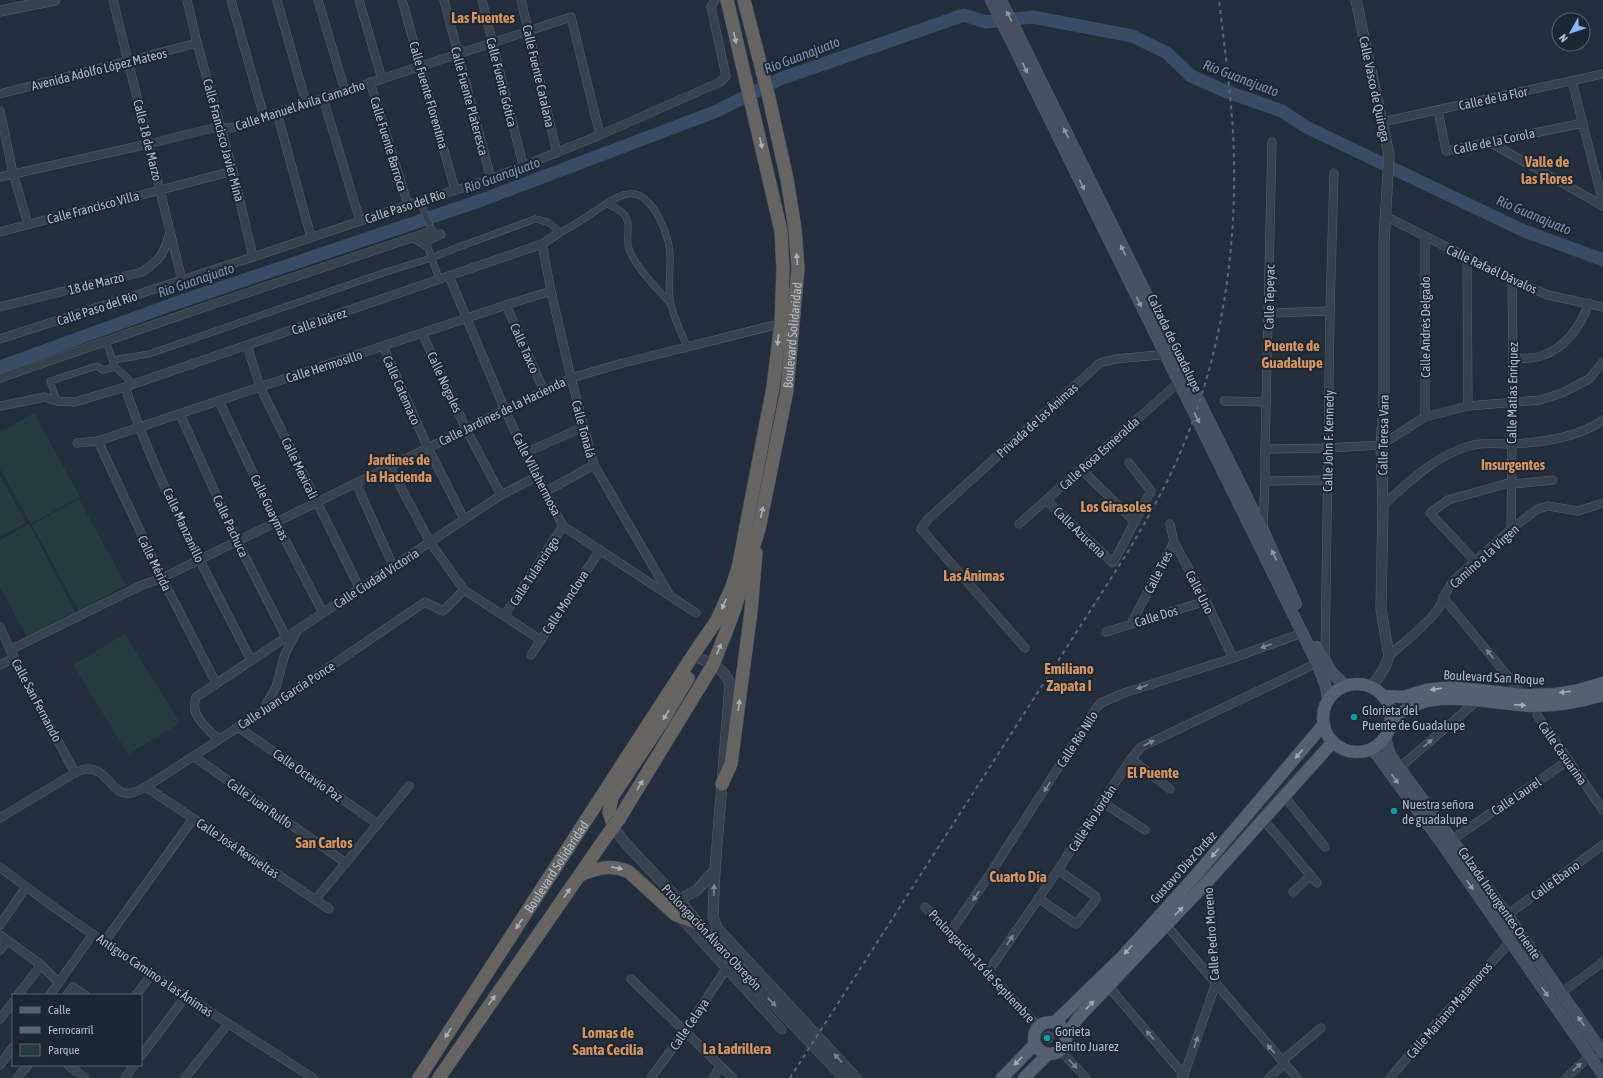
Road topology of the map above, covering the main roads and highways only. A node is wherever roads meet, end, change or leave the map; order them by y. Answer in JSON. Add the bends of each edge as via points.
{"nodes":[{"id":1,"x":727,"y":0,"type":"edge"},
{"id":2,"x":744,"y":0,"type":"edge"},
{"id":3,"x":994,"y":0,"type":"edge"},
{"id":4,"x":1170,"y":354,"type":"junction"},
{"id":5,"x":759,"y":529,"type":"junction"},
{"id":6,"x":693,"y":655,"type":"junction"},
{"id":7,"x":1321,"y":662,"type":"junction"},
{"id":8,"x":1603,"y":683,"type":"edge"},
{"id":9,"x":1346,"y":686,"type":"junction"},
{"id":10,"x":1603,"y":695,"type":"edge"},
{"id":11,"x":1384,"y":696,"type":"junction"},
{"id":12,"x":1328,"y":701,"type":"junction"},
{"id":13,"x":1391,"y":722,"type":"junction"},
{"id":14,"x":1324,"y":724,"type":"junction"},
{"id":15,"x":1385,"y":738,"type":"junction"},
{"id":16,"x":1333,"y":742,"type":"junction"},
{"id":17,"x":1370,"y":749,"type":"junction"},
{"id":18,"x":722,"y":784,"type":"road end"},
{"id":19,"x":614,"y":827,"type":"junction"},
{"id":20,"x":1448,"y":842,"type":"junction"},
{"id":21,"x":580,"y":875,"type":"junction"},
{"id":22,"x":698,"y":923,"type":"road end"},
{"id":23,"x":1055,"y":1022,"type":"junction"},
{"id":24,"x":1066,"y":1036,"type":"junction"},
{"id":25,"x":1035,"y":1044,"type":"junction"},
{"id":26,"x":1601,"y":1050,"type":"edge"},
{"id":27,"x":1054,"y":1052,"type":"junction"},
{"id":28,"x":1603,"y":1075,"type":"edge"},
{"id":29,"x":419,"y":1078,"type":"edge"},
{"id":30,"x":438,"y":1078,"type":"edge"},
{"id":31,"x":1002,"y":1078,"type":"edge"},
{"id":32,"x":1024,"y":1078,"type":"edge"}],
"edges":[{"from":1,"to":6,"type":"highway","name":"Boulevard Solidaridad","one_way":true,"via":[[781,231],[781,323],[772,393],[738,568],[717,620]]},
{"from":5,"to":2,"type":"highway","name":"Boulevard Solidaridad","one_way":true,"via":[[788,390],[798,269],[788,179]]},
{"from":3,"to":4,"type":"main road","name":"Calzada de Guadalupe"},
{"from":7,"to":4,"type":"main road","name":"Calzada de Guadalupe","one_way":true,"via":[[1262,530]]},
{"from":4,"to":7,"type":"main road","name":"Calzada de Guadalupe","one_way":true,"via":[[1178,383],[1302,633]]},
{"from":18,"to":5,"type":"highway","one_way":true,"via":[[731,764]]},
{"from":19,"to":5,"type":"highway","name":"Boulevard Solidaridad","one_way":true,"via":[[713,665],[735,608]]},
{"from":6,"to":19,"type":"highway","one_way":true,"via":[[688,678],[612,797],[609,812]]},
{"from":6,"to":29,"type":"highway","name":"Boulevard Solidaridad","one_way":true},
{"from":7,"to":9,"type":"main road","name":"Calzada de Guadalupe"},
{"from":7,"to":12,"type":"main road","name":"Calzada de Guadalupe"},
{"from":8,"to":11,"type":"main road","name":"Boulevard San Roque","one_way":true,"via":[[1575,691],[1523,695],[1452,687],[1426,690],[1403,697]]},
{"from":9,"to":11,"type":"main road","via":[[1359,684],[1372,687]]},
{"from":9,"to":12,"type":"main road"},
{"from":13,"to":10,"type":"main road","name":"Boulevard San Roque","one_way":true,"via":[[1408,707],[1452,698],[1557,706]]},
{"from":11,"to":13,"type":"main road","via":[[1391,713]]},
{"from":12,"to":14,"type":"main road","via":[[1324,712]]},
{"from":13,"to":15,"type":"main road"},
{"from":14,"to":16,"type":"main road"},
{"from":14,"to":23,"type":"main road","name":"Gustavo Díaz Ordaz","one_way":true,"via":[[1197,874],[1122,957]]},
{"from":15,"to":17,"type":"main road"},
{"from":15,"to":20,"type":"main road","name":"Calzada Insurgentes Oriente","via":[[1387,749]]},
{"from":16,"to":17,"type":"main road","via":[[1351,751],[1361,752]]},
{"from":24,"to":16,"type":"main road","name":"Gustavo Díaz Ordaz","one_way":true,"via":[[1074,1023],[1208,881]]},
{"from":17,"to":20,"type":"main road","name":"Calzada Insurgentes Oriente","one_way":true},
{"from":19,"to":21,"type":"highway","name":"Boulevard Solidaridad"},
{"from":26,"to":20,"type":"main road","name":"Calzada Insurgentes Oriente","one_way":true,"via":[[1507,915]]},
{"from":20,"to":28,"type":"main road","name":"Calzada Insurgentes Oriente","one_way":true,"via":[[1510,942]]},
{"from":21,"to":22,"type":"highway","one_way":true,"via":[[604,867],[620,868],[629,872],[676,915]]},
{"from":30,"to":21,"type":"highway","name":"Boulevard Solidaridad","one_way":true},
{"from":23,"to":24,"type":"main road"},
{"from":23,"to":25,"type":"main road","via":[[1046,1022],[1038,1026],[1034,1035]]},
{"from":24,"to":27,"type":"main road","via":[[1064,1046]]},
{"from":25,"to":27,"type":"main road","via":[[1040,1051]]},
{"from":25,"to":31,"type":"main road","one_way":true},
{"from":27,"to":32,"type":"main road"}]}
